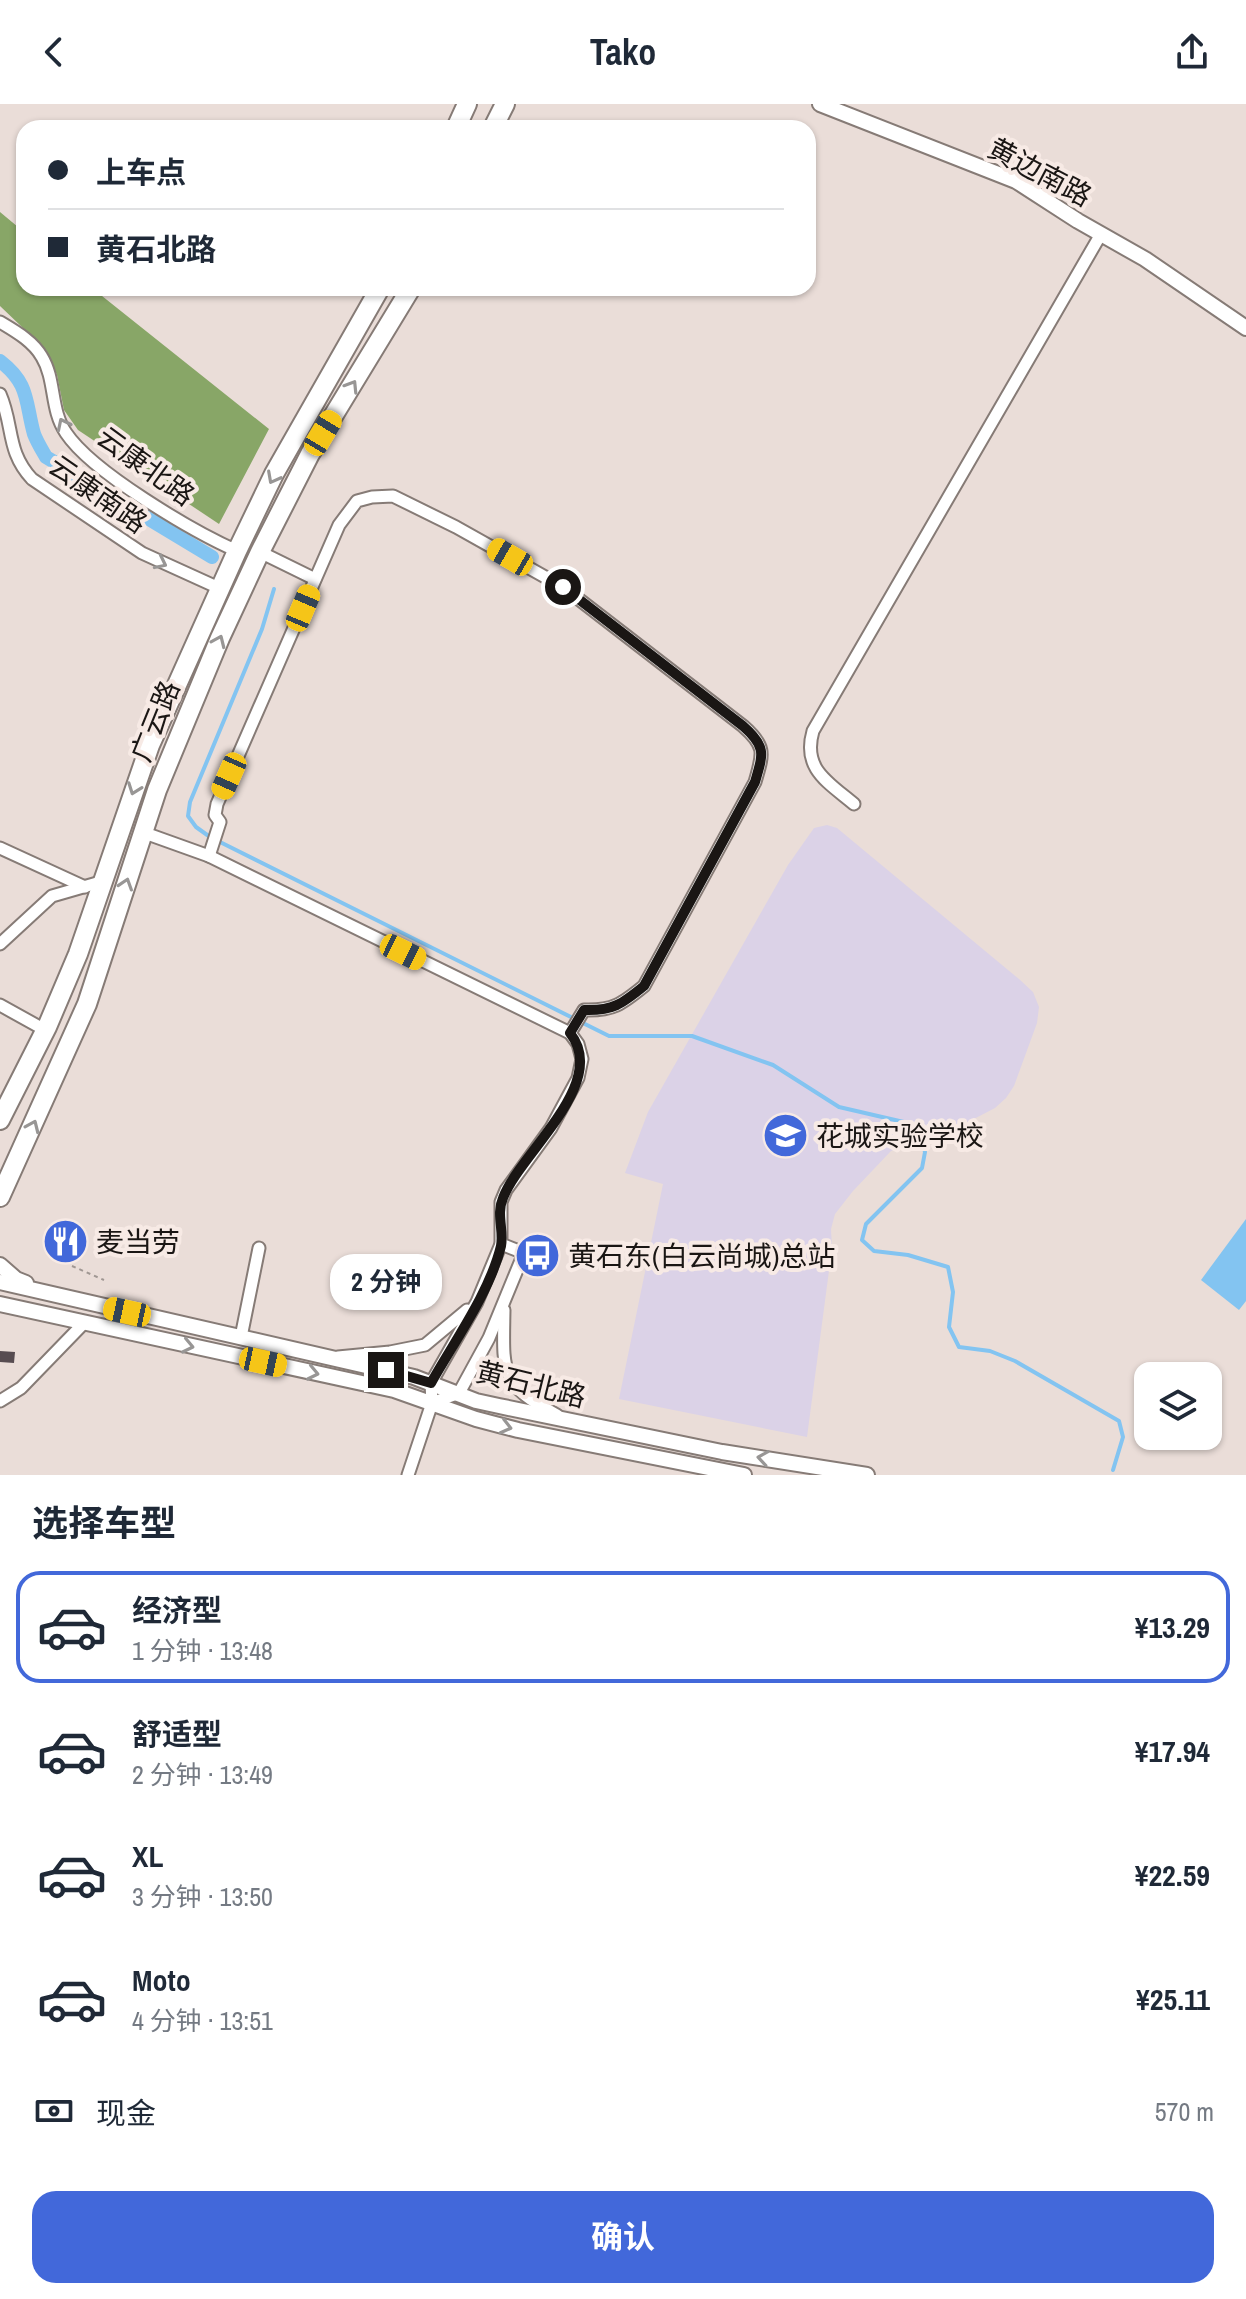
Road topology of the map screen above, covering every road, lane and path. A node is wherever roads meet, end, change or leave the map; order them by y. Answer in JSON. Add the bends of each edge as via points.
{"nodes":[{"id":1,"x":820,"y":104,"type":"edge"},
{"id":2,"x":1101,"y":234,"type":"junction"},
{"id":3,"x":375,"y":296,"type":"edge"},
{"id":4,"x":406,"y":296,"type":"edge"},
{"id":5,"x":0,"y":322,"type":"edge"},
{"id":6,"x":1246,"y":328,"type":"edge"},
{"id":7,"x":0,"y":394,"type":"edge"},
{"id":8,"x":237,"y":551,"type":"junction"},
{"id":9,"x":260,"y":552,"type":"junction"},
{"id":10,"x":315,"y":579,"type":"junction"},
{"id":11,"x":219,"y":588,"type":"junction"},
{"id":12,"x":854,"y":804,"type":"dead end"},
{"id":13,"x":142,"y":832,"type":"junction"},
{"id":14,"x":0,"y":848,"type":"edge"},
{"id":15,"x":209,"y":856,"type":"junction"},
{"id":16,"x":104,"y":881,"type":"junction"},
{"id":17,"x":85,"y":887,"type":"junction"},
{"id":18,"x":0,"y":944,"type":"edge"},
{"id":19,"x":0,"y":1005,"type":"edge"},
{"id":20,"x":45,"y":1030,"type":"junction"},
{"id":21,"x":570,"y":1033,"type":"junction"},
{"id":22,"x":0,"y":1120,"type":"edge"},
{"id":23,"x":21,"y":1154,"type":"junction"},
{"id":24,"x":0,"y":1155,"type":"edge"},
{"id":25,"x":0,"y":1197,"type":"edge"},
{"id":26,"x":501,"y":1244,"type":"junction"},
{"id":27,"x":259,"y":1248,"type":"dead end"},
{"id":28,"x":0,"y":1265,"type":"edge"},
{"id":29,"x":72,"y":1266,"type":"dead end"},
{"id":30,"x":104,"y":1280,"type":"dead end"},
{"id":31,"x":0,"y":1282,"type":"edge"},
{"id":32,"x":63,"y":1298,"type":"junction"},
{"id":33,"x":477,"y":1302,"type":"junction"},
{"id":34,"x":504,"y":1302,"type":"junction"},
{"id":35,"x":0,"y":1304,"type":"edge"},
{"id":36,"x":84,"y":1323,"type":"junction"},
{"id":37,"x":241,"y":1337,"type":"junction"},
{"id":38,"x":237,"y":1357,"type":"junction"},
{"id":39,"x":329,"y":1357,"type":"junction"},
{"id":40,"x":431,"y":1383,"type":"junction"},
{"id":41,"x":459,"y":1393,"type":"junction"},
{"id":42,"x":0,"y":1401,"type":"edge"},
{"id":43,"x":432,"y":1403,"type":"junction"},
{"id":44,"x":571,"y":1422,"type":"junction"},
{"id":45,"x":408,"y":1475,"type":"edge"},
{"id":46,"x":744,"y":1475,"type":"edge"},
{"id":47,"x":867,"y":1475,"type":"edge"}],
"edges":[{"from":1,"to":2,"type":"street","name":"黄边南路","via":[[1016,181]]},
{"from":2,"to":6,"type":"street","name":"黄边南路"},
{"from":2,"to":12,"type":"street","via":[[813,731],[810,754],[815,768]]},
{"from":3,"to":8,"type":"main road","name":"广云路","one_way":true,"via":[[274,474]]},
{"from":9,"to":4,"type":"main road","name":"广云路","one_way":true,"via":[[310,454]]},
{"from":8,"to":5,"type":"street","name":"云康北路","one_way":true,"via":[[184,523],[87,456],[64,430],[42,357]]},
{"from":7,"to":11,"type":"street","name":"云康南路","one_way":true,"via":[[15,454],[32,479],[142,553]]},
{"from":8,"to":11,"type":"main road","name":"广云路"},
{"from":9,"to":10,"type":"street"},
{"from":13,"to":9,"type":"main road","name":"广云路","one_way":true,"via":[[193,700]]},
{"from":10,"to":15,"type":"street","via":[[217,804],[220,822]]},
{"from":10,"to":21,"type":"street","via":[[339,525],[357,501],[393,496],[563,587],[758,739],[763,755],[755,782],[644,986],[607,1011],[584,1010]]},
{"from":11,"to":16,"type":"main road","name":"广云路","one_way":true,"via":[[150,745]]},
{"from":13,"to":15,"type":"street"},
{"from":23,"to":13,"type":"main road","name":"广云路","one_way":true,"via":[[87,1004]]},
{"from":14,"to":17,"type":"street"},
{"from":15,"to":21,"type":"street"},
{"from":16,"to":17,"type":"street"},
{"from":16,"to":20,"type":"main road","name":"广云路"},
{"from":17,"to":18,"type":"street","via":[[52,896]]},
{"from":19,"to":20,"type":"street"},
{"from":20,"to":22,"type":"main road","name":"广云路"},
{"from":21,"to":26,"type":"street","via":[[582,1059],[578,1078],[551,1128],[506,1190]]},
{"from":23,"to":24,"type":"main road","via":[[9,1160]]},
{"from":23,"to":25,"type":"main road","name":"广云路"},
{"from":26,"to":33,"type":"street"},
{"from":26,"to":34,"type":"street","via":[[524,1253]]},
{"from":27,"to":37,"type":"street"},
{"from":28,"to":32,"type":"street","via":[[16,1279]]},
{"from":29,"to":30,"type":"path"},
{"from":31,"to":32,"type":"street","name":"黄石北路"},
{"from":32,"to":37,"type":"street","name":"黄石北路"},
{"from":33,"to":39,"type":"street","via":[[425,1345]]},
{"from":33,"to":40,"type":"street"},
{"from":34,"to":41,"type":"street"},
{"from":34,"to":44,"type":"street","via":[[507,1374],[528,1398]]},
{"from":35,"to":36,"type":"street","name":"黄石北路"},
{"from":36,"to":38,"type":"street","name":"黄石北路","one_way":true},
{"from":36,"to":42,"type":"street","via":[[21,1388]]},
{"from":37,"to":38,"type":"street"},
{"from":37,"to":39,"type":"street","name":"黄石北路"},
{"from":38,"to":43,"type":"street","name":"黄石北路","one_way":true},
{"from":39,"to":40,"type":"street","name":"黄石北路"},
{"from":40,"to":41,"type":"street","name":"黄石北路"},
{"from":40,"to":43,"type":"street"},
{"from":41,"to":43,"type":"street"},
{"from":41,"to":44,"type":"street","name":"黄石北路"},
{"from":43,"to":45,"type":"street"},
{"from":43,"to":46,"type":"street","name":"黄石北路","one_way":true,"via":[[518,1430]]},
{"from":47,"to":44,"type":"street","name":"黄石北路","one_way":true}]}
